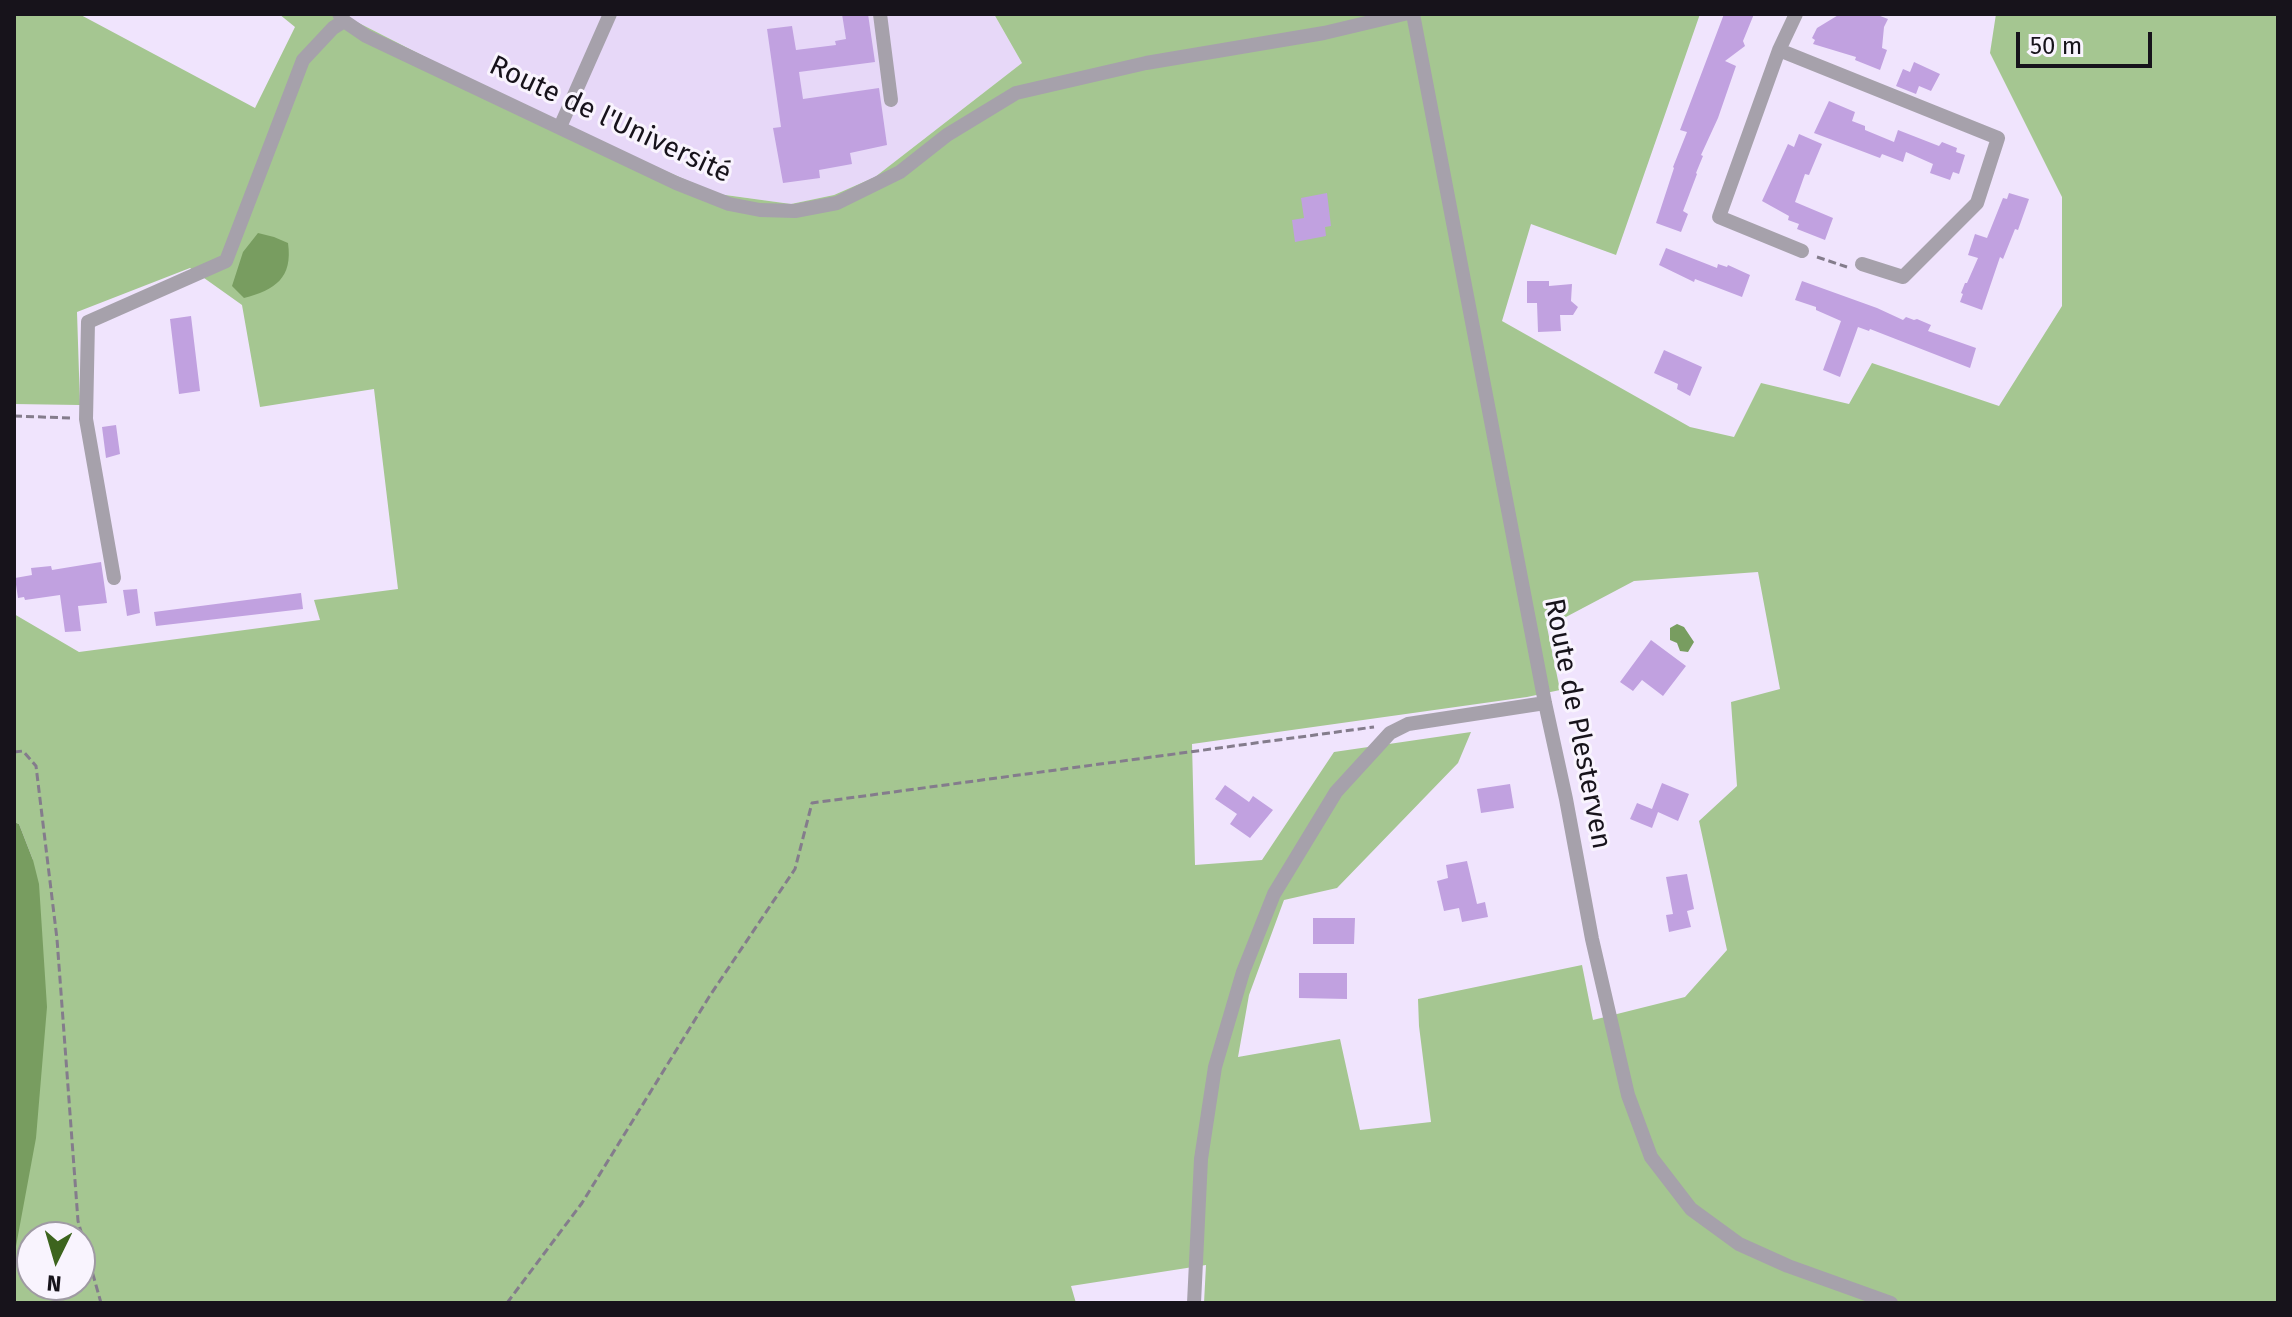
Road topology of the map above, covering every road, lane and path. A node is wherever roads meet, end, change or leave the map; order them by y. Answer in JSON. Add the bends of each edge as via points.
{"nodes":[{"id":1,"x":610,"y":14,"type":"edge"},
{"id":2,"x":880,"y":14,"type":"edge"},
{"id":3,"x":1404,"y":14,"type":"edge"},
{"id":4,"x":1413,"y":14,"type":"edge"},
{"id":5,"x":1796,"y":14,"type":"edge"},
{"id":6,"x":341,"y":18,"type":"edge"},
{"id":7,"x":1779,"y":50,"type":"junction"},
{"id":8,"x":891,"y":100,"type":"dead end"},
{"id":9,"x":560,"y":127,"type":"junction"},
{"id":10,"x":1802,"y":251,"type":"joint"},
{"id":11,"x":1862,"y":264,"type":"joint"},
{"id":12,"x":14,"y":416,"type":"edge"},
{"id":13,"x":86,"y":419,"type":"junction"},
{"id":14,"x":114,"y":578,"type":"dead end"},
{"id":15,"x":1545,"y":703,"type":"junction"},
{"id":16,"x":1390,"y":733,"type":"junction"},
{"id":17,"x":14,"y":752,"type":"edge"},
{"id":18,"x":101,"y":1303,"type":"edge"},
{"id":19,"x":507,"y":1303,"type":"edge"},
{"id":20,"x":1194,"y":1303,"type":"edge"},
{"id":21,"x":1891,"y":1303,"type":"edge"}],
"edges":[{"from":1,"to":9,"type":"street"},
{"from":2,"to":8,"type":"street"},
{"from":3,"to":9,"type":"street","name":"Route de l'Université","via":[[1016,93],[947,135],[900,172],[837,203],[795,211],[729,204]]},
{"from":4,"to":15,"type":"street","name":"Route de Plesterven"},
{"from":5,"to":7,"type":"street"},
{"from":6,"to":9,"type":"street","name":"Route de l'Université","via":[[366,36]]},
{"from":6,"to":13,"type":"street","via":[[303,60],[226,261],[88,322]]},
{"from":7,"to":10,"type":"street","via":[[1719,217]]},
{"from":7,"to":11,"type":"street","via":[[1998,138],[1977,203],[1903,277]]},
{"from":10,"to":11,"type":"path","via":[[1846,267]]},
{"from":12,"to":13,"type":"path"},
{"from":13,"to":14,"type":"street"},
{"from":15,"to":16,"type":"street","via":[[1408,724]]},
{"from":15,"to":21,"type":"street","name":"Route de Plesterven","via":[[1611,1024],[1628,1095],[1651,1157],[1691,1209],[1739,1244]]},
{"from":16,"to":19,"type":"path","via":[[1374,727],[812,803],[795,869],[582,1203]]},
{"from":16,"to":20,"type":"street","via":[[1336,792],[1274,894],[1243,972],[1215,1067],[1201,1159]]},
{"from":17,"to":18,"type":"path","via":[[23,751],[36,766],[57,939],[78,1221]]}]}
